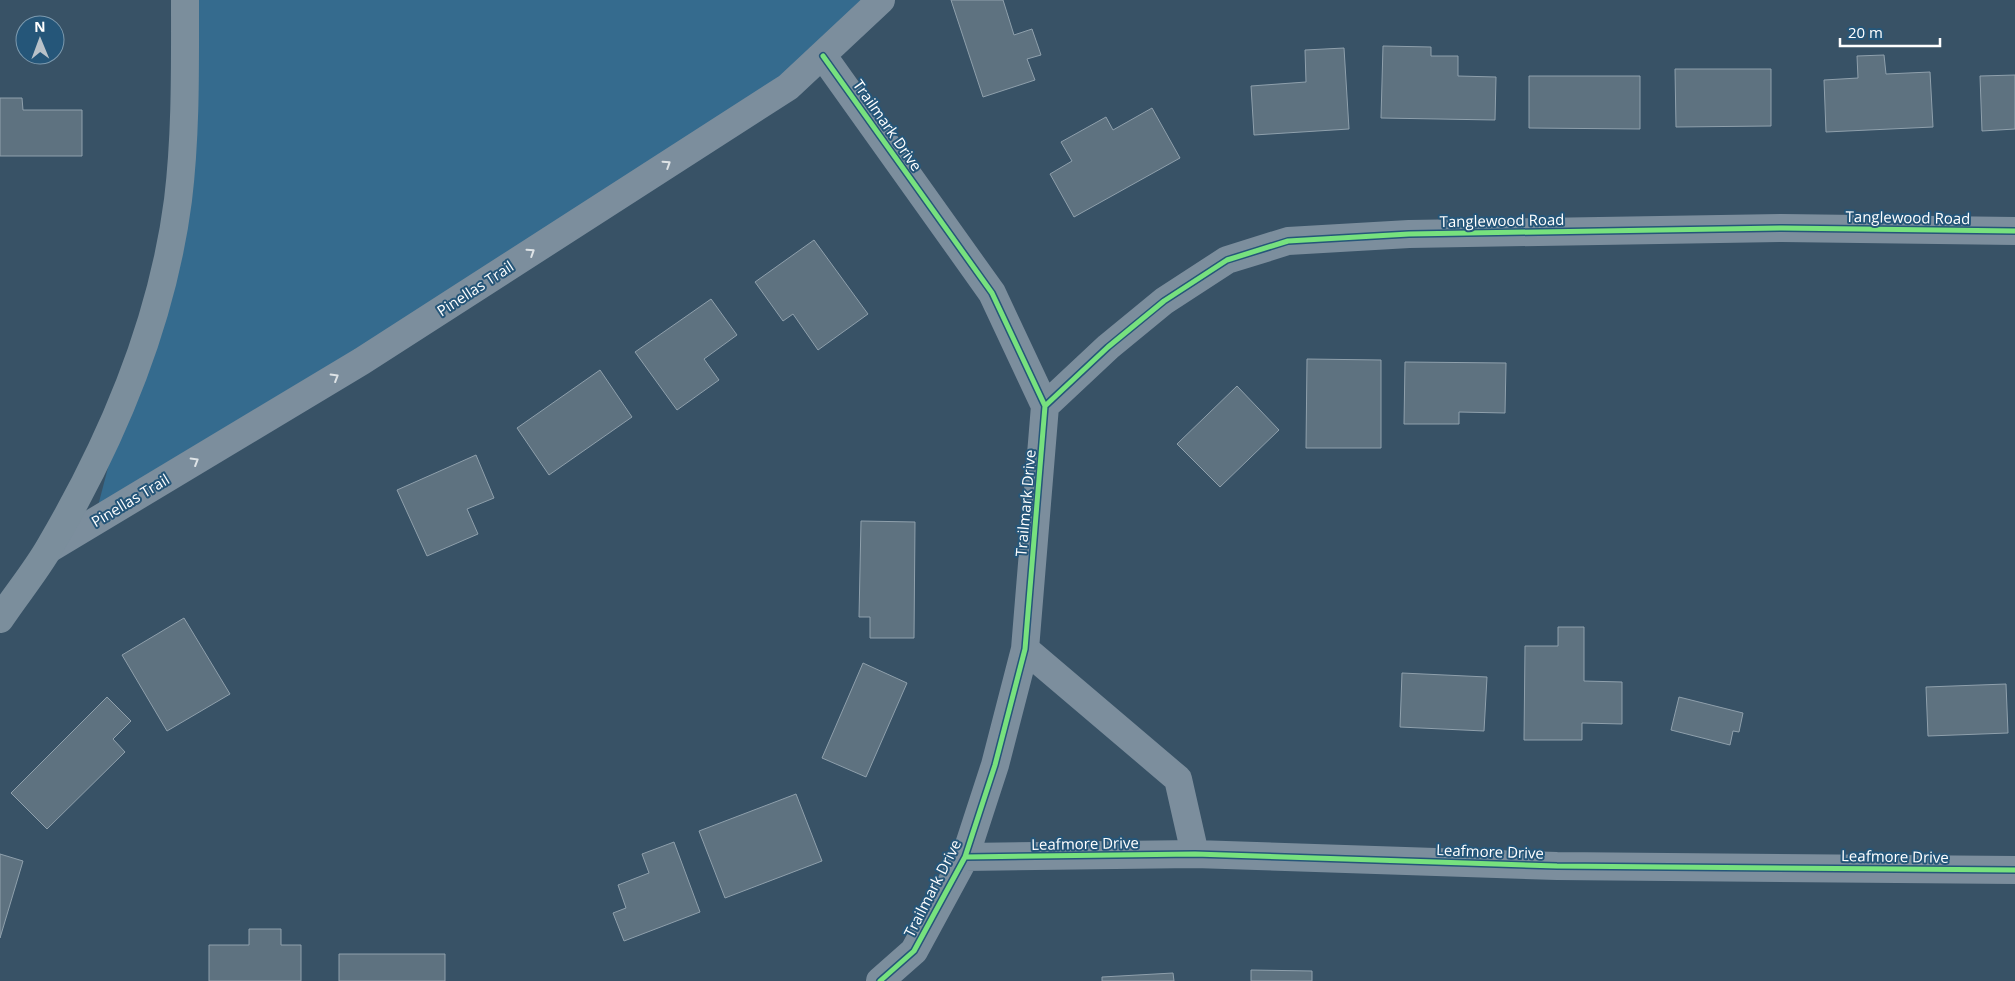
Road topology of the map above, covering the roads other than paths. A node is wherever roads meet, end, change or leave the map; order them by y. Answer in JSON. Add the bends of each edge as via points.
{"nodes":[{"id":1,"x":185,"y":0,"type":"edge"},
{"id":2,"x":881,"y":0,"type":"edge"},
{"id":3,"x":823,"y":56,"type":"junction"},
{"id":4,"x":2015,"y":231,"type":"edge"},
{"id":5,"x":1045,"y":406,"type":"junction"},
{"id":6,"x":49,"y":549,"type":"junction"},
{"id":7,"x":0,"y":619,"type":"edge"},
{"id":8,"x":1025,"y":649,"type":"junction"},
{"id":9,"x":1196,"y":854,"type":"junction"},
{"id":10,"x":965,"y":857,"type":"junction"},
{"id":11,"x":2015,"y":870,"type":"edge"},
{"id":12,"x":880,"y":981,"type":"edge"}],
"edges":[{"from":1,"to":6,"type":"main road","via":[[184,124],[178,199],[150,329],[121,409]]},
{"from":2,"to":3,"type":"street","name":"Pinellas Trail"},
{"from":3,"to":5,"type":"street","name":"Trailmark Drive","via":[[992,293]]},
{"from":6,"to":3,"type":"street","name":"Pinellas Trail","one_way":true,"via":[[362,361],[788,87]]},
{"from":4,"to":5,"type":"street","name":"Tanglewood Road","via":[[1763,228],[1409,234],[1288,241],[1227,260],[1164,301],[1108,347]]},
{"from":5,"to":8,"type":"street","name":"Trailmark Drive"},
{"from":6,"to":7,"type":"main road"},
{"from":8,"to":9,"type":"street","via":[[1178,779]]},
{"from":8,"to":10,"type":"street","name":"Trailmark Drive","via":[[995,766]]},
{"from":9,"to":10,"type":"street","name":"Leafmore Drive"},
{"from":9,"to":11,"type":"street","name":"Leafmore Drive","via":[[1557,866]]},
{"from":10,"to":12,"type":"street","name":"Trailmark Drive","via":[[914,951]]}]}
